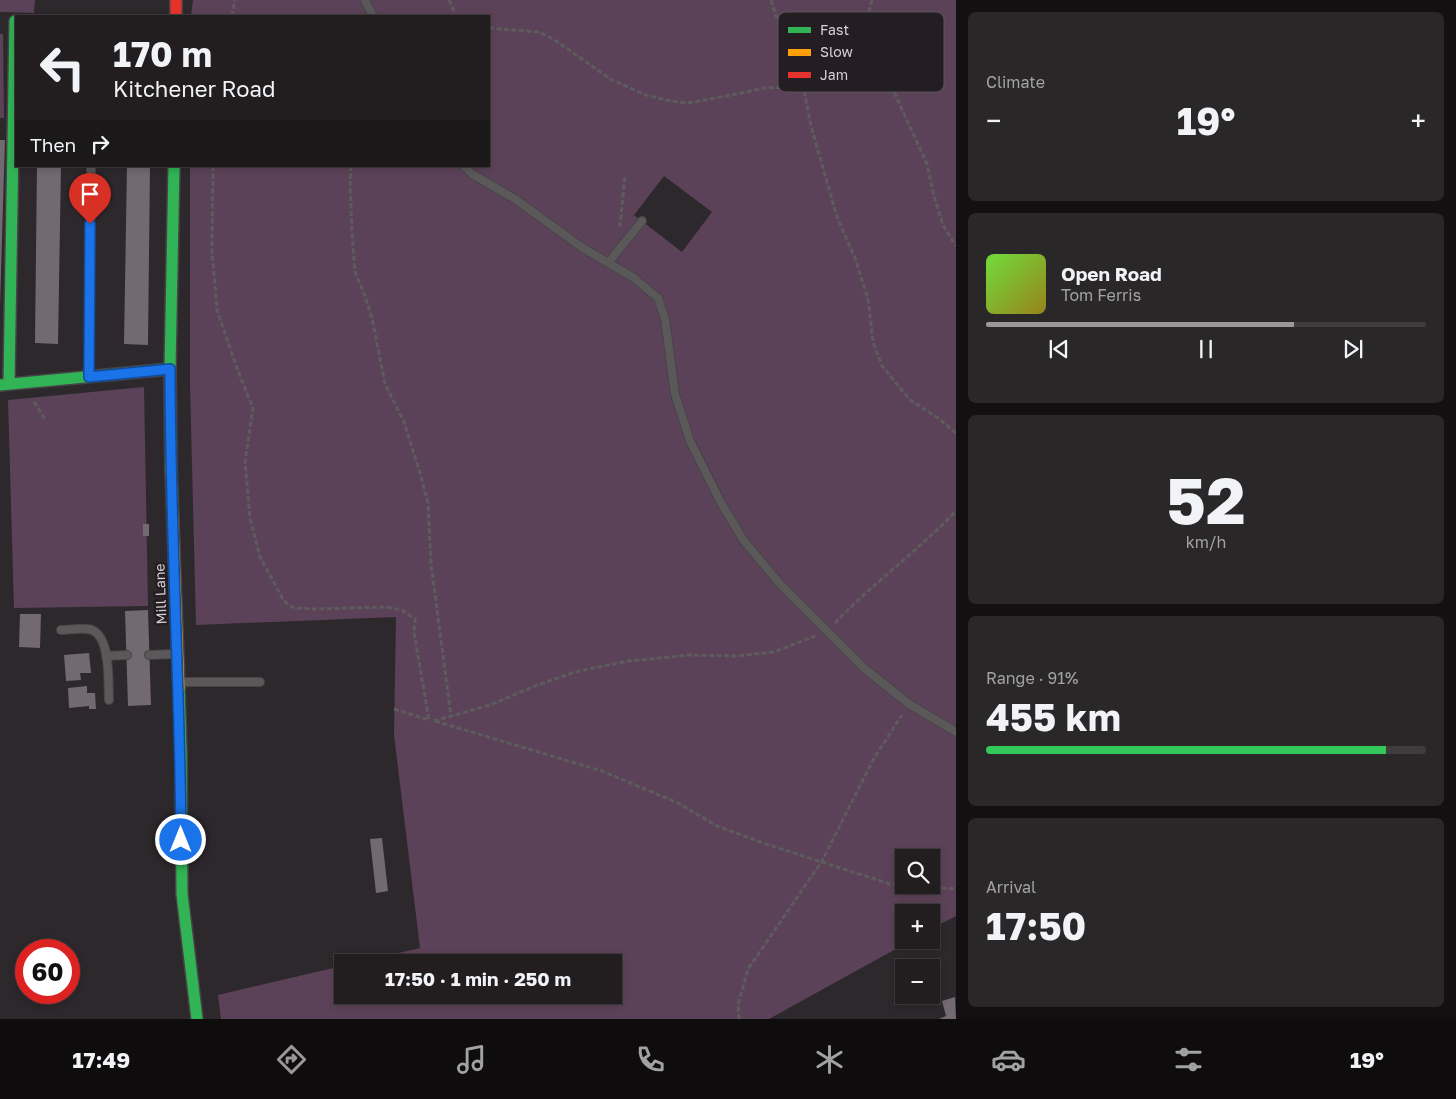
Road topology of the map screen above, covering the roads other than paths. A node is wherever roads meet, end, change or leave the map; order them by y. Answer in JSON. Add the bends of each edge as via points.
{"nodes":[{"id":1,"x":176,"y":0,"type":"edge"},
{"id":2,"x":365,"y":0,"type":"edge"},
{"id":3,"x":176,"y":15,"type":"edge"},
{"id":4,"x":372,"y":15,"type":"edge"},
{"id":5,"x":13,"y":21,"type":"edge"},
{"id":6,"x":91,"y":167,"type":"edge"},
{"id":7,"x":174,"y":167,"type":"edge"},
{"id":8,"x":465,"y":167,"type":"edge"},
{"id":9,"x":642,"y":221,"type":"dead end"},
{"id":10,"x":608,"y":263,"type":"junction"},
{"id":11,"x":170,"y":369,"type":"junction"},
{"id":12,"x":89,"y":377,"type":"junction"},
{"id":13,"x":5,"y":385,"type":"edge"},
{"id":14,"x":61,"y":630,"type":"dead end"},
{"id":15,"x":177,"y":654,"type":"junction"},
{"id":16,"x":127,"y":655,"type":"dead end"},
{"id":17,"x":149,"y":655,"type":"dead end"},
{"id":18,"x":106,"y":656,"type":"junction"},
{"id":19,"x":178,"y":682,"type":"junction"},
{"id":20,"x":260,"y":682,"type":"dead end"},
{"id":21,"x":109,"y":700,"type":"dead end"},
{"id":22,"x":956,"y":732,"type":"edge"},
{"id":23,"x":197,"y":1019,"type":"edge"}],
"edges":[{"from":1,"to":3,"type":"main road"},
{"from":2,"to":4,"type":"lane"},
{"from":5,"to":13,"type":"main road"},
{"from":6,"to":12,"type":"lane"},
{"from":7,"to":11,"type":"main road","name":"Mill Lane"},
{"from":8,"to":10,"type":"lane"},
{"from":9,"to":10,"type":"lane"},
{"from":10,"to":22,"type":"lane","via":[[634,278],[658,298],[675,394],[690,441],[744,541],[780,585],[865,669],[909,704]]},
{"from":11,"to":12,"type":"main road"},
{"from":11,"to":15,"type":"main road","name":"Mill Lane"},
{"from":12,"to":13,"type":"main road"},
{"from":14,"to":18,"type":"lane","via":[[90,629],[102,639]]},
{"from":15,"to":17,"type":"lane"},
{"from":15,"to":19,"type":"main road","name":"Mill Lane"},
{"from":16,"to":18,"type":"lane"},
{"from":18,"to":21,"type":"lane"},
{"from":19,"to":20,"type":"lane"},
{"from":19,"to":23,"type":"main road","name":"Mill Lane","via":[[182,894]]}]}
